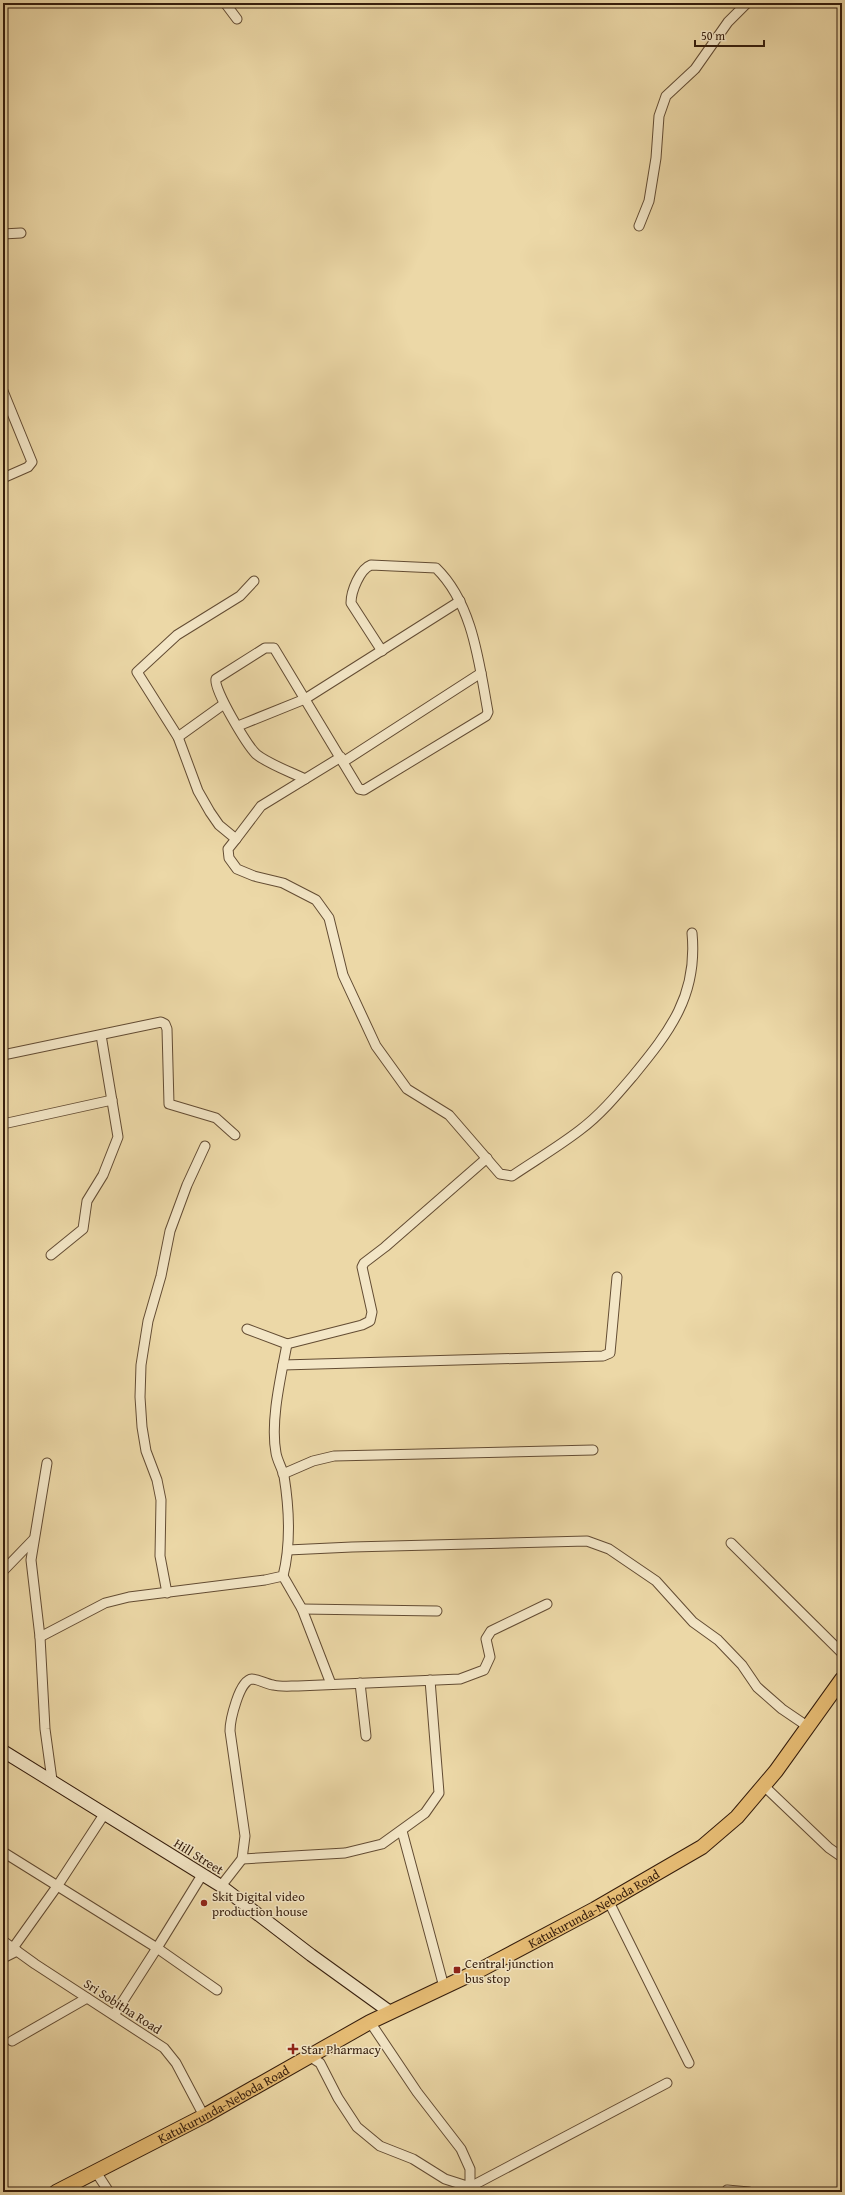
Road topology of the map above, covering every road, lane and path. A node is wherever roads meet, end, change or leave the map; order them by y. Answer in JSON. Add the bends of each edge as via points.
{"nodes":[{"id":1,"x":225,"y":3,"type":"edge"},
{"id":2,"x":747,"y":3,"type":"edge"},
{"id":3,"x":237,"y":19,"type":"dead end"},
{"id":4,"x":638,"y":226,"type":"dead end"},
{"id":5,"x":21,"y":233,"type":"dead end"},
{"id":6,"x":3,"y":234,"type":"edge"},
{"id":7,"x":3,"y":391,"type":"edge"},
{"id":8,"x":5,"y":403,"type":"edge"},
{"id":9,"x":3,"y":478,"type":"edge"},
{"id":10,"x":254,"y":581,"type":"dead end"},
{"id":11,"x":460,"y":601,"type":"junction"},
{"id":12,"x":382,"y":651,"type":"junction"},
{"id":13,"x":481,"y":673,"type":"junction"},
{"id":14,"x":305,"y":699,"type":"junction"},
{"id":15,"x":224,"y":704,"type":"junction"},
{"id":16,"x":238,"y":726,"type":"junction"},
{"id":17,"x":178,"y":737,"type":"junction"},
{"id":18,"x":342,"y":760,"type":"junction"},
{"id":19,"x":305,"y":779,"type":"junction"},
{"id":20,"x":236,"y":839,"type":"junction"},
{"id":21,"x":692,"y":933,"type":"dead end"},
{"id":22,"x":101,"y":1034,"type":"junction"},
{"id":23,"x":3,"y":1055,"type":"edge"},
{"id":24,"x":112,"y":1100,"type":"junction"},
{"id":25,"x":3,"y":1124,"type":"edge"},
{"id":26,"x":235,"y":1134,"type":"dead end"},
{"id":27,"x":205,"y":1146,"type":"dead end"},
{"id":28,"x":487,"y":1158,"type":"junction"},
{"id":29,"x":52,"y":1256,"type":"dead end"},
{"id":30,"x":618,"y":1277,"type":"dead end"},
{"id":31,"x":246,"y":1329,"type":"dead end"},
{"id":32,"x":287,"y":1344,"type":"junction"},
{"id":33,"x":283,"y":1365,"type":"junction"},
{"id":34,"x":593,"y":1450,"type":"dead end"},
{"id":35,"x":47,"y":1463,"type":"dead end"},
{"id":36,"x":283,"y":1474,"type":"junction"},
{"id":37,"x":33,"y":1540,"type":"junction"},
{"id":38,"x":731,"y":1544,"type":"dead end"},
{"id":39,"x":288,"y":1550,"type":"junction"},
{"id":40,"x":3,"y":1571,"type":"edge"},
{"id":41,"x":283,"y":1576,"type":"junction"},
{"id":42,"x":167,"y":1592,"type":"junction"},
{"id":43,"x":547,"y":1604,"type":"dead end"},
{"id":44,"x":302,"y":1609,"type":"junction"},
{"id":45,"x":437,"y":1611,"type":"dead end"},
{"id":46,"x":40,"y":1637,"type":"junction"},
{"id":47,"x":842,"y":1653,"type":"edge"},
{"id":48,"x":842,"y":1679,"type":"edge"},
{"id":49,"x":430,"y":1680,"type":"junction"},
{"id":50,"x":360,"y":1683,"type":"junction"},
{"id":51,"x":331,"y":1684,"type":"junction"},
{"id":52,"x":807,"y":1726,"type":"junction"},
{"id":53,"x":366,"y":1736,"type":"dead end"},
{"id":54,"x":3,"y":1751,"type":"edge"},
{"id":55,"x":52,"y":1780,"type":"junction"},
{"id":56,"x":764,"y":1786,"type":"junction"},
{"id":57,"x":105,"y":1813,"type":"junction"},
{"id":58,"x":402,"y":1831,"type":"junction"},
{"id":59,"x":3,"y":1852,"type":"edge"},
{"id":60,"x":842,"y":1857,"type":"edge"},
{"id":61,"x":242,"y":1859,"type":"junction"},
{"id":62,"x":202,"y":1875,"type":"junction"},
{"id":63,"x":58,"y":1885,"type":"junction"},
{"id":64,"x":220,"y":1886,"type":"junction"},
{"id":65,"x":609,"y":1902,"type":"junction"},
{"id":66,"x":3,"y":1941,"type":"edge"},
{"id":67,"x":157,"y":1948,"type":"junction"},
{"id":68,"x":15,"y":1949,"type":"junction"},
{"id":69,"x":3,"y":1958,"type":"edge"},
{"id":70,"x":444,"y":1987,"type":"junction"},
{"id":71,"x":217,"y":1990,"type":"dead end"},
{"id":72,"x":87,"y":1998,"type":"junction"},
{"id":73,"x":390,"y":2012,"type":"junction"},
{"id":74,"x":114,"y":2015,"type":"junction"},
{"id":75,"x":370,"y":2022,"type":"junction"},
{"id":76,"x":12,"y":2041,"type":"dead end"},
{"id":77,"x":309,"y":2056,"type":"junction"},
{"id":78,"x":689,"y":2064,"type":"dead end"},
{"id":79,"x":667,"y":2083,"type":"dead end"},
{"id":80,"x":204,"y":2116,"type":"junction"},
{"id":81,"x":96,"y":2172,"type":"junction"},
{"id":82,"x":472,"y":2190,"type":"edge"},
{"id":83,"x":727,"y":2190,"type":"dead end"},
{"id":84,"x":56,"y":2192,"type":"edge"},
{"id":85,"x":109,"y":2192,"type":"edge"},
{"id":86,"x":749,"y":2192,"type":"edge"}],
"edges":[{"from":1,"to":3,"type":"street"},
{"from":2,"to":4,"type":"street","via":[[728,22],[695,69],[666,96],[658,116],[656,158],[649,201]]},
{"from":5,"to":6,"type":"street"},
{"from":7,"to":8,"type":"street"},
{"from":8,"to":9,"type":"street","via":[[31,454],[32,462],[28,467]]},
{"from":10,"to":17,"type":"street","via":[[240,596],[177,635],[137,672]]},
{"from":11,"to":12,"type":"street"},
{"from":11,"to":12,"type":"street","via":[[436,568],[367,566],[351,595],[351,603]]},
{"from":11,"to":13,"type":"street"},
{"from":12,"to":14,"type":"street"},
{"from":13,"to":18,"type":"street"},
{"from":13,"to":18,"type":"street","via":[[488,712],[486,716],[368,789],[359,789]]},
{"from":14,"to":15,"type":"street","via":[[274,648],[269,647],[216,679],[216,687]]},
{"from":14,"to":16,"type":"street"},
{"from":14,"to":18,"type":"street"},
{"from":15,"to":16,"type":"street"},
{"from":15,"to":17,"type":"street"},
{"from":16,"to":19,"type":"street","via":[[257,755]]},
{"from":17,"to":20,"type":"street","via":[[198,791],[220,825]]},
{"from":18,"to":19,"type":"street"},
{"from":19,"to":20,"type":"street","via":[[261,806]]},
{"from":20,"to":28,"type":"street","via":[[228,849],[229,858],[237,869],[283,884],[316,900],[328,918],[343,975],[376,1046],[407,1089],[449,1115]]},
{"from":21,"to":28,"type":"street","via":[[694,953],[689,983],[679,1013],[662,1041],[610,1103],[580,1130],[512,1176],[500,1174]]},
{"from":22,"to":23,"type":"street"},
{"from":22,"to":24,"type":"street"},
{"from":22,"to":26,"type":"street","via":[[161,1022],[165,1024],[169,1104],[216,1118]]},
{"from":24,"to":25,"type":"street"},
{"from":24,"to":29,"type":"street","via":[[118,1137],[103,1175],[87,1201],[83,1229]]},
{"from":27,"to":42,"type":"street","via":[[170,1231],[148,1321],[141,1365],[142,1426],[146,1451],[158,1480],[161,1500],[160,1556]]},
{"from":28,"to":32,"type":"street","via":[[364,1263],[362,1267],[372,1312],[370,1321]]},
{"from":30,"to":33,"type":"street","via":[[610,1353],[603,1356]]},
{"from":31,"to":32,"type":"street"},
{"from":32,"to":33,"type":"street"},
{"from":33,"to":36,"type":"street","via":[[276,1413],[275,1446]]},
{"from":34,"to":36,"type":"street","via":[[334,1456],[313,1461]]},
{"from":35,"to":37,"type":"street"},
{"from":36,"to":39,"type":"street"},
{"from":37,"to":40,"type":"street"},
{"from":37,"to":46,"type":"street","via":[[32,1570]]},
{"from":38,"to":47,"type":"street"},
{"from":39,"to":41,"type":"street"},
{"from":39,"to":52,"type":"street","via":[[352,1546],[587,1541],[609,1549],[656,1581],[693,1622],[718,1640],[742,1665],[757,1687]]},
{"from":41,"to":42,"type":"street"},
{"from":41,"to":44,"type":"street"},
{"from":42,"to":46,"type":"street","via":[[105,1603]]},
{"from":43,"to":49,"type":"street","via":[[491,1631],[486,1639],[490,1657],[484,1670],[460,1679]]},
{"from":44,"to":45,"type":"street"},
{"from":44,"to":51,"type":"street"},
{"from":46,"to":55,"type":"street","via":[[45,1729]]},
{"from":48,"to":52,"type":"main road","name":"Katukurunda-Neboda Road"},
{"from":49,"to":50,"type":"street"},
{"from":49,"to":58,"type":"street","via":[[439,1793],[425,1814]]},
{"from":50,"to":51,"type":"street"},
{"from":50,"to":53,"type":"street"},
{"from":51,"to":61,"type":"street","via":[[273,1686],[253,1679],[248,1680],[243,1686],[230,1719],[244,1836]]},
{"from":52,"to":56,"type":"main road","name":"Katukurunda-Neboda Road"},
{"from":54,"to":55,"type":"main road","name":"Hill Street"},
{"from":55,"to":57,"type":"main road","name":"Hill Street"},
{"from":56,"to":60,"type":"street","via":[[829,1848]]},
{"from":56,"to":65,"type":"main road","name":"Katukurunda-Neboda Road","via":[[737,1817],[702,1847]]},
{"from":57,"to":62,"type":"main road","name":"Hill Street"},
{"from":57,"to":63,"type":"street"},
{"from":58,"to":61,"type":"street","via":[[382,1844],[345,1854]]},
{"from":58,"to":70,"type":"street"},
{"from":59,"to":63,"type":"street"},
{"from":61,"to":64,"type":"street"},
{"from":62,"to":64,"type":"main road","name":"Hill Street"},
{"from":62,"to":67,"type":"street"},
{"from":63,"to":67,"type":"street"},
{"from":63,"to":68,"type":"street"},
{"from":64,"to":73,"type":"main road","name":"Hill Street","via":[[311,1956]]},
{"from":65,"to":70,"type":"main road","name":"Katukurunda-Neboda Road"},
{"from":65,"to":78,"type":"street"},
{"from":66,"to":68,"type":"street","name":"Sri Sobitha Road"},
{"from":67,"to":71,"type":"street"},
{"from":67,"to":74,"type":"street"},
{"from":68,"to":69,"type":"street"},
{"from":68,"to":72,"type":"street","name":"Sri Sobitha Road"},
{"from":70,"to":73,"type":"main road","name":"Katukurunda-Neboda Road"},
{"from":72,"to":74,"type":"street","name":"Sri Sobitha Road"},
{"from":72,"to":76,"type":"street"},
{"from":73,"to":75,"type":"main road","name":"Katukurunda-Neboda Road"},
{"from":74,"to":80,"type":"street","name":"Sri Sobitha Road","via":[[164,2048],[176,2063]]},
{"from":75,"to":77,"type":"main road","name":"Katukurunda-Neboda Road"},
{"from":75,"to":82,"type":"street","via":[[417,2092],[461,2148],[470,2169]]},
{"from":77,"to":80,"type":"main road","name":"Katukurunda-Neboda Road"},
{"from":77,"to":82,"type":"street","via":[[320,2063],[357,2127],[380,2146],[413,2159],[445,2179]]},
{"from":79,"to":82,"type":"street"},
{"from":80,"to":81,"type":"main road","name":"Katukurunda-Neboda Road"},
{"from":81,"to":84,"type":"main road","name":"Katukurunda-Neboda Road"},
{"from":81,"to":85,"type":"street"},
{"from":83,"to":86,"type":"street"}]}
